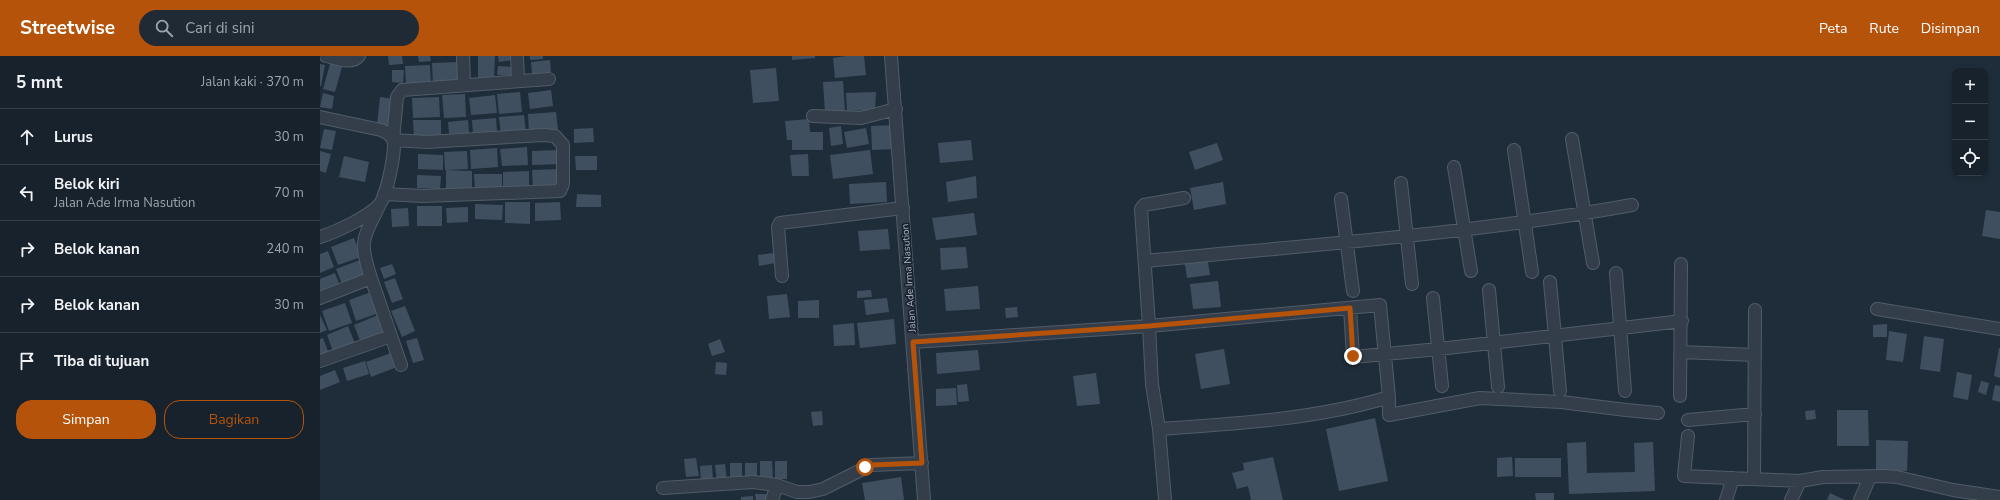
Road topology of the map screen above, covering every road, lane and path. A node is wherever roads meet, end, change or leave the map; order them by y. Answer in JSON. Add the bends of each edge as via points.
{"nodes":[{"id":1,"x":326,"y":56,"type":"edge"},
{"id":2,"x":359,"y":56,"type":"edge"},
{"id":3,"x":463,"y":56,"type":"edge"},
{"id":4,"x":517,"y":56,"type":"edge"},
{"id":5,"x":891,"y":56,"type":"edge"},
{"id":6,"x":549,"y":79,"type":"dead end"},
{"id":7,"x":518,"y":80,"type":"junction"},
{"id":8,"x":464,"y":85,"type":"junction"},
{"id":9,"x":896,"y":109,"type":"junction"},
{"id":10,"x":813,"y":116,"type":"dead end"},
{"id":11,"x":320,"y":117,"type":"edge"},
{"id":12,"x":1572,"y":139,"type":"dead end"},
{"id":13,"x":394,"y":140,"type":"junction"},
{"id":14,"x":1514,"y":150,"type":"dead end"},
{"id":15,"x":1454,"y":167,"type":"dead end"},
{"id":16,"x":1401,"y":183,"type":"dead end"},
{"id":17,"x":1184,"y":198,"type":"dead end"},
{"id":18,"x":1341,"y":199,"type":"dead end"},
{"id":19,"x":382,"y":200,"type":"junction"},
{"id":20,"x":1632,"y":205,"type":"dead end"},
{"id":21,"x":903,"y":208,"type":"junction"},
{"id":22,"x":1585,"y":213,"type":"junction"},
{"id":23,"x":1524,"y":222,"type":"junction"},
{"id":24,"x":348,"y":224,"type":"junction"},
{"id":25,"x":1465,"y":228,"type":"junction"},
{"id":26,"x":1406,"y":235,"type":"junction"},
{"id":27,"x":320,"y":237,"type":"edge"},
{"id":28,"x":364,"y":239,"type":"junction"},
{"id":29,"x":1346,"y":241,"type":"junction"},
{"id":30,"x":1146,"y":261,"type":"junction"},
{"id":31,"x":1593,"y":263,"type":"dead end"},
{"id":32,"x":1681,"y":264,"type":"dead end"},
{"id":33,"x":1471,"y":271,"type":"dead end"},
{"id":34,"x":1532,"y":272,"type":"dead end"},
{"id":35,"x":1616,"y":273,"type":"dead end"},
{"id":36,"x":782,"y":276,"type":"dead end"},
{"id":37,"x":371,"y":278,"type":"junction"},
{"id":38,"x":1550,"y":282,"type":"dead end"},
{"id":39,"x":1412,"y":284,"type":"dead end"},
{"id":40,"x":1489,"y":290,"type":"dead end"},
{"id":41,"x":1353,"y":291,"type":"dead end"},
{"id":42,"x":320,"y":298,"type":"edge"},
{"id":43,"x":1433,"y":298,"type":"dead end"},
{"id":44,"x":1350,"y":308,"type":"junction"},
{"id":45,"x":1877,"y":309,"type":"dead end"},
{"id":46,"x":1755,"y":310,"type":"dead end"},
{"id":47,"x":1682,"y":321,"type":"junction"},
{"id":48,"x":1149,"y":326,"type":"junction"},
{"id":49,"x":1619,"y":328,"type":"junction"},
{"id":50,"x":2000,"y":329,"type":"edge"},
{"id":51,"x":1555,"y":335,"type":"junction"},
{"id":52,"x":391,"y":336,"type":"junction"},
{"id":53,"x":913,"y":342,"type":"junction"},
{"id":54,"x":1494,"y":342,"type":"junction"},
{"id":55,"x":1439,"y":349,"type":"junction"},
{"id":56,"x":1681,"y":352,"type":"junction"},
{"id":57,"x":1384,"y":355,"type":"junction"},
{"id":58,"x":1755,"y":355,"type":"junction"},
{"id":59,"x":320,"y":361,"type":"edge"},
{"id":60,"x":401,"y":365,"type":"dead end"},
{"id":61,"x":1442,"y":386,"type":"dead end"},
{"id":62,"x":1498,"y":387,"type":"dead end"},
{"id":63,"x":1560,"y":391,"type":"dead end"},
{"id":64,"x":1625,"y":391,"type":"dead end"},
{"id":65,"x":1680,"y":396,"type":"dead end"},
{"id":66,"x":1389,"y":397,"type":"junction"},
{"id":67,"x":1658,"y":413,"type":"dead end"},
{"id":68,"x":1755,"y":414,"type":"junction"},
{"id":69,"x":1688,"y":420,"type":"dead end"},
{"id":70,"x":1159,"y":429,"type":"junction"},
{"id":71,"x":1688,"y":436,"type":"dead end"},
{"id":72,"x":922,"y":463,"type":"junction"},
{"id":73,"x":1870,"y":477,"type":"junction"},
{"id":74,"x":1733,"y":478,"type":"junction"},
{"id":75,"x":1754,"y":478,"type":"junction"},
{"id":76,"x":1800,"y":481,"type":"junction"},
{"id":77,"x":777,"y":485,"type":"junction"},
{"id":78,"x":663,"y":488,"type":"dead end"},
{"id":79,"x":2000,"y":497,"type":"edge"},
{"id":80,"x":772,"y":500,"type":"edge"},
{"id":81,"x":924,"y":500,"type":"edge"},
{"id":82,"x":1165,"y":500,"type":"edge"},
{"id":83,"x":1726,"y":500,"type":"edge"},
{"id":84,"x":1791,"y":500,"type":"edge"},
{"id":85,"x":1860,"y":500,"type":"edge"}],
"edges":[{"from":1,"to":2,"type":"street","via":[[348,61]]},
{"from":3,"to":8,"type":"street"},
{"from":4,"to":7,"type":"street"},
{"from":5,"to":9,"type":"street","name":"Jalan Ade Irma Nasution"},
{"from":6,"to":7,"type":"street"},
{"from":7,"to":8,"type":"street"},
{"from":8,"to":13,"type":"street","via":[[405,89],[400,92],[397,97]]},
{"from":9,"to":10,"type":"street","via":[[865,117]]},
{"from":9,"to":21,"type":"street","name":"Jalan Ade Irma Nasution"},
{"from":11,"to":13,"type":"street","via":[[381,130]]},
{"from":12,"to":22,"type":"street"},
{"from":13,"to":19,"type":"street","via":[[393,157]]},
{"from":13,"to":19,"type":"street","via":[[427,142],[555,136],[563,145],[563,184],[560,191],[552,192],[423,196]]},
{"from":14,"to":23,"type":"street"},
{"from":15,"to":25,"type":"street"},
{"from":16,"to":26,"type":"street"},
{"from":17,"to":30,"type":"street","via":[[1144,206],[1141,209]]},
{"from":18,"to":29,"type":"street"},
{"from":19,"to":24,"type":"street"},
{"from":19,"to":28,"type":"street"},
{"from":20,"to":22,"type":"street"},
{"from":21,"to":36,"type":"street","via":[[780,223],[778,227]]},
{"from":21,"to":53,"type":"street","name":"Jalan Ade Irma Nasution"},
{"from":22,"to":23,"type":"street"},
{"from":22,"to":31,"type":"street"},
{"from":23,"to":25,"type":"street"},
{"from":23,"to":34,"type":"street"},
{"from":24,"to":27,"type":"street"},
{"from":24,"to":28,"type":"street","via":[[356,227]]},
{"from":25,"to":26,"type":"street"},
{"from":25,"to":33,"type":"street"},
{"from":26,"to":29,"type":"street"},
{"from":26,"to":39,"type":"street"},
{"from":28,"to":37,"type":"street","via":[[363,252]]},
{"from":29,"to":30,"type":"street"},
{"from":29,"to":41,"type":"street"},
{"from":30,"to":48,"type":"street"},
{"from":32,"to":47,"type":"street"},
{"from":35,"to":49,"type":"street"},
{"from":37,"to":42,"type":"street"},
{"from":37,"to":52,"type":"street"},
{"from":38,"to":51,"type":"street"},
{"from":40,"to":54,"type":"street"},
{"from":43,"to":55,"type":"street"},
{"from":44,"to":48,"type":"street"},
{"from":44,"to":57,"type":"street","via":[[1353,356]]},
{"from":44,"to":57,"type":"street","via":[[1380,305]]},
{"from":45,"to":50,"type":"street"},
{"from":46,"to":58,"type":"street"},
{"from":47,"to":49,"type":"street"},
{"from":47,"to":56,"type":"street"},
{"from":48,"to":53,"type":"street"},
{"from":48,"to":70,"type":"street","via":[[1152,384]]},
{"from":49,"to":51,"type":"street"},
{"from":49,"to":64,"type":"street"},
{"from":51,"to":54,"type":"street"},
{"from":51,"to":63,"type":"street"},
{"from":52,"to":59,"type":"street"},
{"from":52,"to":60,"type":"street"},
{"from":53,"to":72,"type":"street","name":"Jalan Ade Irma Nasution"},
{"from":54,"to":55,"type":"street"},
{"from":54,"to":62,"type":"street"},
{"from":55,"to":57,"type":"street"},
{"from":55,"to":61,"type":"street"},
{"from":56,"to":58,"type":"street"},
{"from":56,"to":65,"type":"street"},
{"from":57,"to":66,"type":"street"},
{"from":58,"to":68,"type":"street"},
{"from":66,"to":67,"type":"street","via":[[1389,415],[1480,398],[1561,402]]},
{"from":66,"to":70,"type":"street","via":[[1359,406],[1308,415]]},
{"from":68,"to":69,"type":"street"},
{"from":68,"to":75,"type":"street"},
{"from":70,"to":82,"type":"street"},
{"from":71,"to":74,"type":"street","via":[[1684,476]]},
{"from":72,"to":77,"type":"street","via":[[871,465],[823,489],[809,492],[797,492]]},
{"from":72,"to":81,"type":"street","name":"Jalan Ade Irma Nasution"},
{"from":73,"to":76,"type":"street","via":[[1823,477]]},
{"from":73,"to":79,"type":"street","via":[[1897,477],[1953,490]]},
{"from":73,"to":85,"type":"street"},
{"from":74,"to":75,"type":"street"},
{"from":74,"to":83,"type":"street"},
{"from":75,"to":76,"type":"street"},
{"from":76,"to":84,"type":"street"},
{"from":77,"to":78,"type":"street","via":[[753,482]]},
{"from":77,"to":80,"type":"street"}]}
